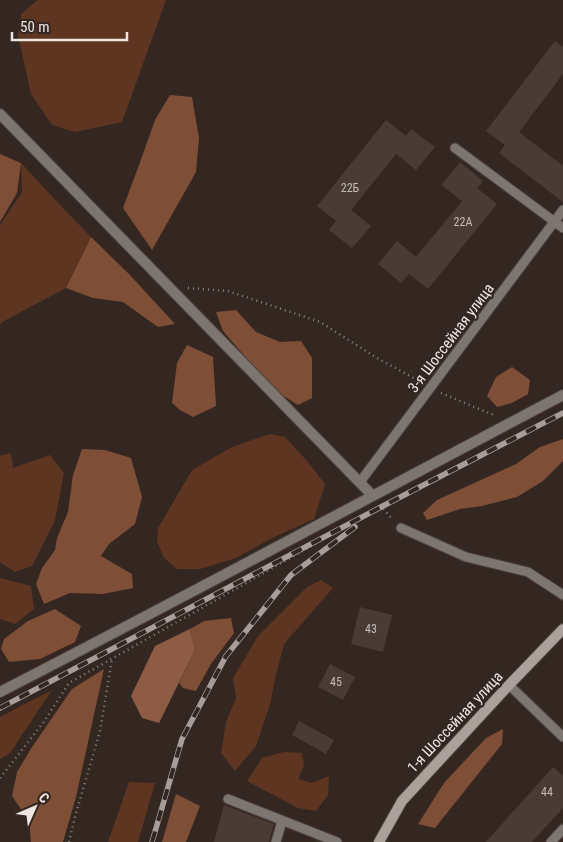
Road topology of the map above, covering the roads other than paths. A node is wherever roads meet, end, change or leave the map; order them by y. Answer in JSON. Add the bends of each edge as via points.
{"nodes":[{"id":1,"x":0,"y":114,"type":"edge"},
{"id":2,"x":454,"y":148,"type":"dead end"},
{"id":3,"x":563,"y":210,"type":"edge"},
{"id":4,"x":554,"y":222,"type":"junction"},
{"id":5,"x":563,"y":228,"type":"edge"},
{"id":6,"x":563,"y":395,"type":"edge"},
{"id":7,"x":360,"y":482,"type":"junction"},
{"id":8,"x":372,"y":495,"type":"junction"},
{"id":9,"x":401,"y":528,"type":"road end"},
{"id":10,"x":563,"y":595,"type":"edge"},
{"id":11,"x":563,"y":629,"type":"edge"},
{"id":12,"x":509,"y":685,"type":"junction"},
{"id":13,"x":0,"y":692,"type":"edge"},
{"id":14,"x":563,"y":737,"type":"edge"},
{"id":15,"x":228,"y":799,"type":"dead end"},
{"id":16,"x":282,"y":820,"type":"junction"},
{"id":17,"x":563,"y":829,"type":"edge"},
{"id":18,"x":276,"y":842,"type":"edge"},
{"id":19,"x":337,"y":842,"type":"edge"},
{"id":20,"x":379,"y":842,"type":"edge"},
{"id":21,"x":551,"y":842,"type":"edge"}],
"edges":[{"from":1,"to":7,"type":"street"},
{"from":2,"to":4,"type":"lane"},
{"from":3,"to":4,"type":"lane","name":"3-я Шоссейная улица"},
{"from":4,"to":5,"type":"lane"},
{"from":4,"to":7,"type":"lane","name":"3-я Шоссейная улица"},
{"from":6,"to":8,"type":"street"},
{"from":7,"to":8,"type":"street"},
{"from":8,"to":13,"type":"street"},
{"from":9,"to":10,"type":"lane","via":[[466,557],[528,572]]},
{"from":11,"to":12,"type":"street","name":"1-я Шоссейная улица"},
{"from":12,"to":14,"type":"lane"},
{"from":12,"to":20,"type":"street","name":"1-я Шоссейная улица","via":[[402,801]]},
{"from":15,"to":16,"type":"lane"},
{"from":16,"to":18,"type":"lane"},
{"from":16,"to":19,"type":"lane"},
{"from":17,"to":21,"type":"lane"}]}
